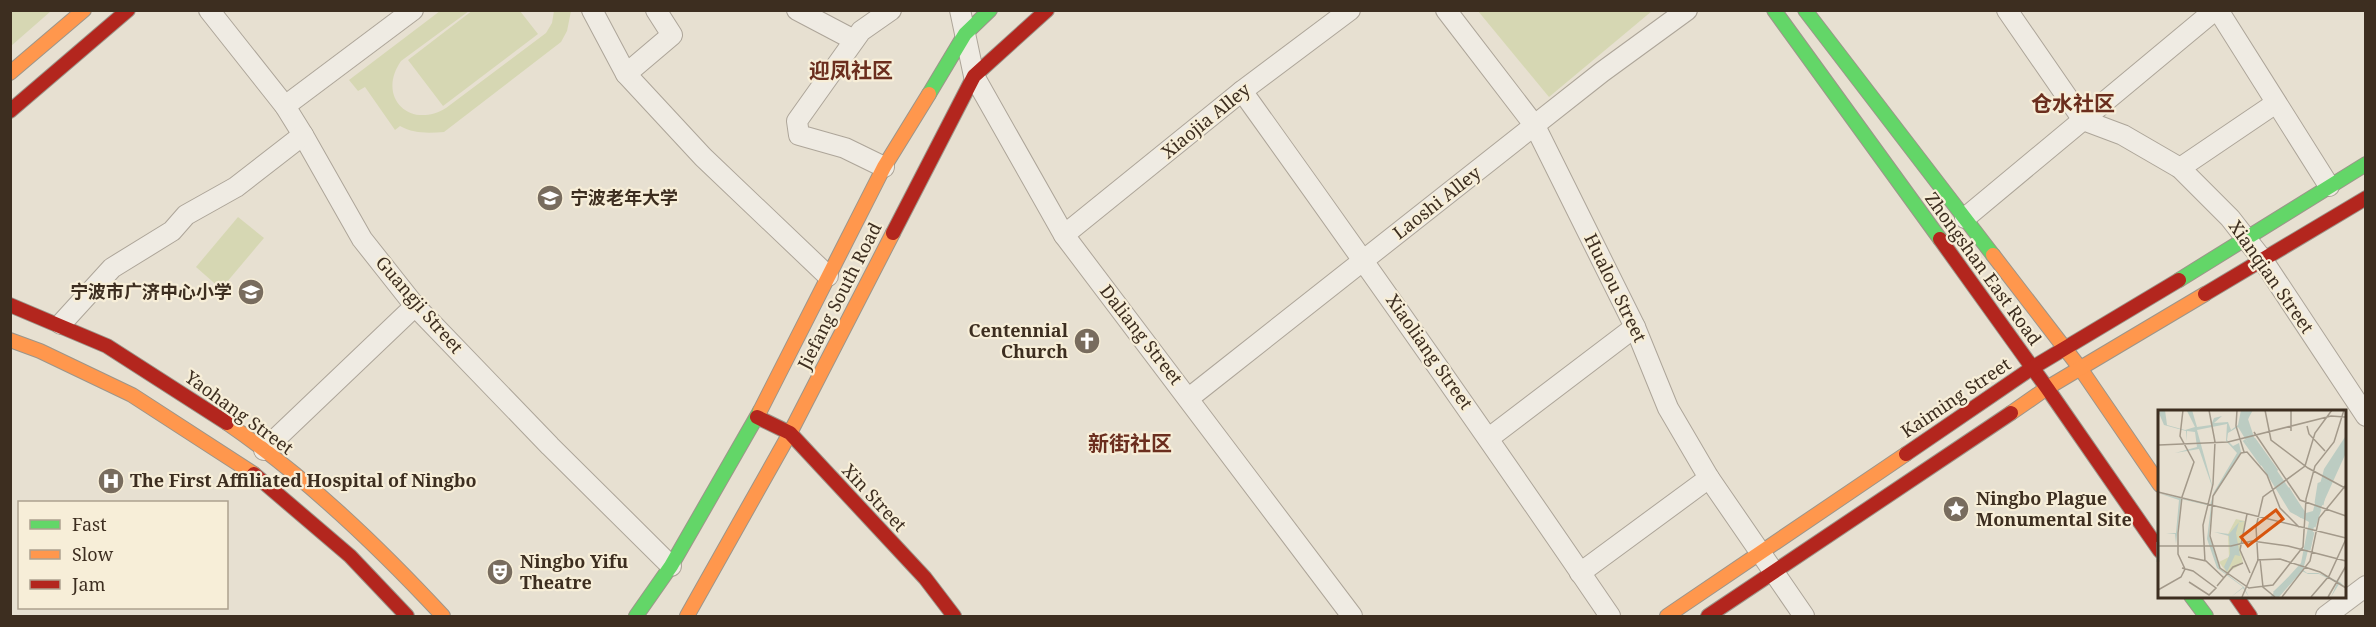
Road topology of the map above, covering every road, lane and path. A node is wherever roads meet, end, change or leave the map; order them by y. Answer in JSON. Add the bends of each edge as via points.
{"nodes":[{"id":1,"x":84,"y":10,"type":"edge"},
{"id":2,"x":128,"y":10,"type":"edge"},
{"id":3,"x":209,"y":10,"type":"edge"},
{"id":4,"x":413,"y":10,"type":"edge"},
{"id":5,"x":592,"y":10,"type":"edge"},
{"id":6,"x":656,"y":10,"type":"edge"},
{"id":7,"x":797,"y":10,"type":"edge"},
{"id":8,"x":891,"y":10,"type":"edge"},
{"id":9,"x":960,"y":10,"type":"edge"},
{"id":10,"x":990,"y":10,"type":"edge"},
{"id":11,"x":1047,"y":10,"type":"edge"},
{"id":12,"x":1350,"y":10,"type":"edge"},
{"id":13,"x":1446,"y":10,"type":"edge"},
{"id":14,"x":1687,"y":10,"type":"edge"},
{"id":15,"x":1774,"y":10,"type":"edge"},
{"id":16,"x":1805,"y":10,"type":"edge"},
{"id":17,"x":2007,"y":10,"type":"edge"},
{"id":18,"x":2217,"y":10,"type":"edge"},
{"id":19,"x":965,"y":34,"type":"junction"},
{"id":20,"x":854,"y":40,"type":"junction"},
{"id":21,"x":10,"y":73,"type":"edge"},
{"id":22,"x":626,"y":74,"type":"junction"},
{"id":23,"x":974,"y":76,"type":"junction"},
{"id":24,"x":1242,"y":91,"type":"junction"},
{"id":25,"x":2276,"y":103,"type":"junction"},
{"id":26,"x":285,"y":106,"type":"junction"},
{"id":27,"x":10,"y":111,"type":"edge"},
{"id":28,"x":2083,"y":120,"type":"junction"},
{"id":29,"x":1535,"y":126,"type":"junction"},
{"id":30,"x":303,"y":135,"type":"junction"},
{"id":31,"x":2366,"y":164,"type":"edge"},
{"id":32,"x":884,"y":167,"type":"junction"},
{"id":33,"x":2180,"y":168,"type":"junction"},
{"id":34,"x":2329,"y":186,"type":"junction"},
{"id":35,"x":2366,"y":198,"type":"edge"},
{"id":36,"x":1965,"y":218,"type":"junction"},
{"id":37,"x":1064,"y":235,"type":"junction"},
{"id":38,"x":2246,"y":237,"type":"junction"},
{"id":39,"x":2262,"y":259,"type":"junction"},
{"id":40,"x":1365,"y":260,"type":"junction"},
{"id":41,"x":828,"y":276,"type":"junction"},
{"id":42,"x":10,"y":305,"type":"edge"},
{"id":43,"x":415,"y":306,"type":"junction"},
{"id":44,"x":61,"y":324,"type":"junction"},
{"id":45,"x":1635,"y":327,"type":"junction"},
{"id":46,"x":10,"y":340,"type":"edge"},
{"id":47,"x":2065,"y":349,"type":"junction"},
{"id":48,"x":2032,"y":368,"type":"junction"},
{"id":49,"x":2080,"y":368,"type":"junction"},
{"id":50,"x":2047,"y":388,"type":"junction"},
{"id":51,"x":1189,"y":398,"type":"junction"},
{"id":52,"x":2366,"y":416,"type":"edge"},
{"id":53,"x":758,"y":417,"type":"junction"},
{"id":54,"x":790,"y":433,"type":"junction"},
{"id":55,"x":1489,"y":438,"type":"junction"},
{"id":56,"x":264,"y":450,"type":"junction"},
{"id":57,"x":1709,"y":478,"type":"junction"},
{"id":58,"x":2158,"y":482,"type":"edge"},
{"id":59,"x":2158,"y":548,"type":"edge"},
{"id":60,"x":1761,"y":554,"type":"junction"},
{"id":61,"x":671,"y":566,"type":"junction"},
{"id":62,"x":1773,"y":572,"type":"junction"},
{"id":63,"x":1580,"y":573,"type":"junction"},
{"id":64,"x":2366,"y":586,"type":"edge"},
{"id":65,"x":2192,"y":597,"type":"edge"},
{"id":66,"x":2237,"y":597,"type":"edge"},
{"id":67,"x":407,"y":616,"type":"edge"},
{"id":68,"x":443,"y":616,"type":"edge"},
{"id":69,"x":636,"y":616,"type":"edge"},
{"id":70,"x":687,"y":616,"type":"edge"},
{"id":71,"x":954,"y":616,"type":"edge"},
{"id":72,"x":1352,"y":616,"type":"edge"},
{"id":73,"x":1610,"y":616,"type":"edge"},
{"id":74,"x":1667,"y":616,"type":"edge"},
{"id":75,"x":1708,"y":616,"type":"edge"},
{"id":76,"x":1804,"y":616,"type":"edge"},
{"id":77,"x":2206,"y":616,"type":"edge"},
{"id":78,"x":2250,"y":616,"type":"edge"},
{"id":79,"x":2326,"y":616,"type":"edge"}],
"edges":[{"from":1,"to":21,"type":"main road"},
{"from":2,"to":27,"type":"main road"},
{"from":3,"to":26,"type":"street","name":"Guangji Street"},
{"from":4,"to":26,"type":"street"},
{"from":5,"to":22,"type":"street"},
{"from":6,"to":22,"type":"street","via":[[672,35]]},
{"from":7,"to":20,"type":"street"},
{"from":8,"to":20,"type":"street"},
{"from":9,"to":19,"type":"street","name":"Daliang Street"},
{"from":10,"to":19,"type":"main road","name":"Jiefang South Road"},
{"from":11,"to":23,"type":"main road","name":"Jiefang South Road"},
{"from":12,"to":24,"type":"street","name":"Xiaojia Alley"},
{"from":13,"to":29,"type":"street","name":"Hualou Street"},
{"from":14,"to":29,"type":"street","name":"Laoshi Alley"},
{"from":15,"to":48,"type":"main road","name":"Zhongshan East Road"},
{"from":16,"to":36,"type":"main road","name":"Zhongshan East Road"},
{"from":17,"to":28,"type":"street"},
{"from":18,"to":25,"type":"street"},
{"from":18,"to":28,"type":"street"},
{"from":19,"to":23,"type":"street","name":"Daliang Street"},
{"from":19,"to":32,"type":"main road","name":"Jiefang South Road"},
{"from":20,"to":32,"type":"street","via":[[797,121],[799,135],[845,148]]},
{"from":22,"to":41,"type":"street","via":[[703,157]]},
{"from":23,"to":37,"type":"street","name":"Daliang Street"},
{"from":23,"to":54,"type":"main road","name":"Jiefang South Road"},
{"from":24,"to":37,"type":"street","name":"Xiaojia Alley"},
{"from":24,"to":40,"type":"street","name":"Xiaoliang Street"},
{"from":25,"to":33,"type":"street"},
{"from":25,"to":34,"type":"street"},
{"from":26,"to":30,"type":"street","name":"Guangji Street"},
{"from":28,"to":33,"type":"street","name":"Xianqian Street","via":[[2123,135]]},
{"from":28,"to":36,"type":"street"},
{"from":29,"to":40,"type":"street","name":"Laoshi Alley"},
{"from":29,"to":45,"type":"street","name":"Hualou Street"},
{"from":30,"to":43,"type":"street","name":"Guangji Street","via":[[362,239]]},
{"from":30,"to":44,"type":"street","via":[[236,187],[186,215],[172,231],[112,268]]},
{"from":31,"to":34,"type":"main road","name":"Kaiming Street"},
{"from":32,"to":41,"type":"main road","name":"Jiefang South Road"},
{"from":33,"to":38,"type":"street","name":"Xianqian Street"},
{"from":34,"to":38,"type":"main road","name":"Kaiming Street"},
{"from":35,"to":39,"type":"main road"},
{"from":36,"to":47,"type":"main road","name":"Zhongshan East Road"},
{"from":37,"to":51,"type":"street","name":"Daliang Street"},
{"from":38,"to":39,"type":"street","name":"Xianqian Street"},
{"from":38,"to":47,"type":"main road","name":"Kaiming Street"},
{"from":39,"to":49,"type":"main road"},
{"from":39,"to":52,"type":"street","name":"Xianqian Street"},
{"from":40,"to":51,"type":"street","name":"Laoshi Alley"},
{"from":40,"to":55,"type":"street","name":"Xiaoliang Street"},
{"from":41,"to":53,"type":"main road","name":"Jiefang South Road"},
{"from":42,"to":44,"type":"main road","name":"Yaohang Street"},
{"from":43,"to":56,"type":"street"},
{"from":43,"to":61,"type":"street","name":"Guangji Street"},
{"from":44,"to":56,"type":"main road","name":"Yaohang Street","via":[[109,347],[192,398]]},
{"from":45,"to":55,"type":"street"},
{"from":45,"to":57,"type":"street","name":"Hualou Street","via":[[1668,408]]},
{"from":46,"to":67,"type":"main road","via":[[132,395],[248,469],[350,556]]},
{"from":47,"to":48,"type":"main road","name":"Kaiming Street"},
{"from":47,"to":49,"type":"main road","name":"Zhongshan East Road"},
{"from":48,"to":50,"type":"main road","name":"Zhongshan East Road"},
{"from":48,"to":60,"type":"main road","name":"Kaiming Street"},
{"from":49,"to":50,"type":"main road"},
{"from":49,"to":58,"type":"main road","name":"Zhongshan East Road"},
{"from":50,"to":59,"type":"main road","name":"Zhongshan East Road"},
{"from":50,"to":62,"type":"main road"},
{"from":51,"to":72,"type":"street","name":"Daliang Street"},
{"from":53,"to":54,"type":"main road","name":"Xin Street"},
{"from":53,"to":61,"type":"main road","name":"Jiefang South Road"},
{"from":54,"to":70,"type":"main road","name":"Jiefang South Road"},
{"from":54,"to":71,"type":"main road","name":"Xin Street","via":[[925,578]]},
{"from":55,"to":63,"type":"street","name":"Xiaoliang Street"},
{"from":56,"to":68,"type":"main road","name":"Yaohang Street","via":[[374,543]]},
{"from":57,"to":60,"type":"street","name":"Hualou Street"},
{"from":57,"to":63,"type":"street"},
{"from":60,"to":62,"type":"street","name":"Hualou Street"},
{"from":60,"to":74,"type":"main road","name":"Kaiming Street"},
{"from":61,"to":69,"type":"main road","name":"Jiefang South Road"},
{"from":62,"to":75,"type":"main road"},
{"from":62,"to":76,"type":"street","name":"Hualou Street"},
{"from":63,"to":73,"type":"street","name":"Xiaoliang Street"},
{"from":64,"to":79,"type":"street"},
{"from":65,"to":77,"type":"main road"},
{"from":66,"to":78,"type":"main road"}]}
